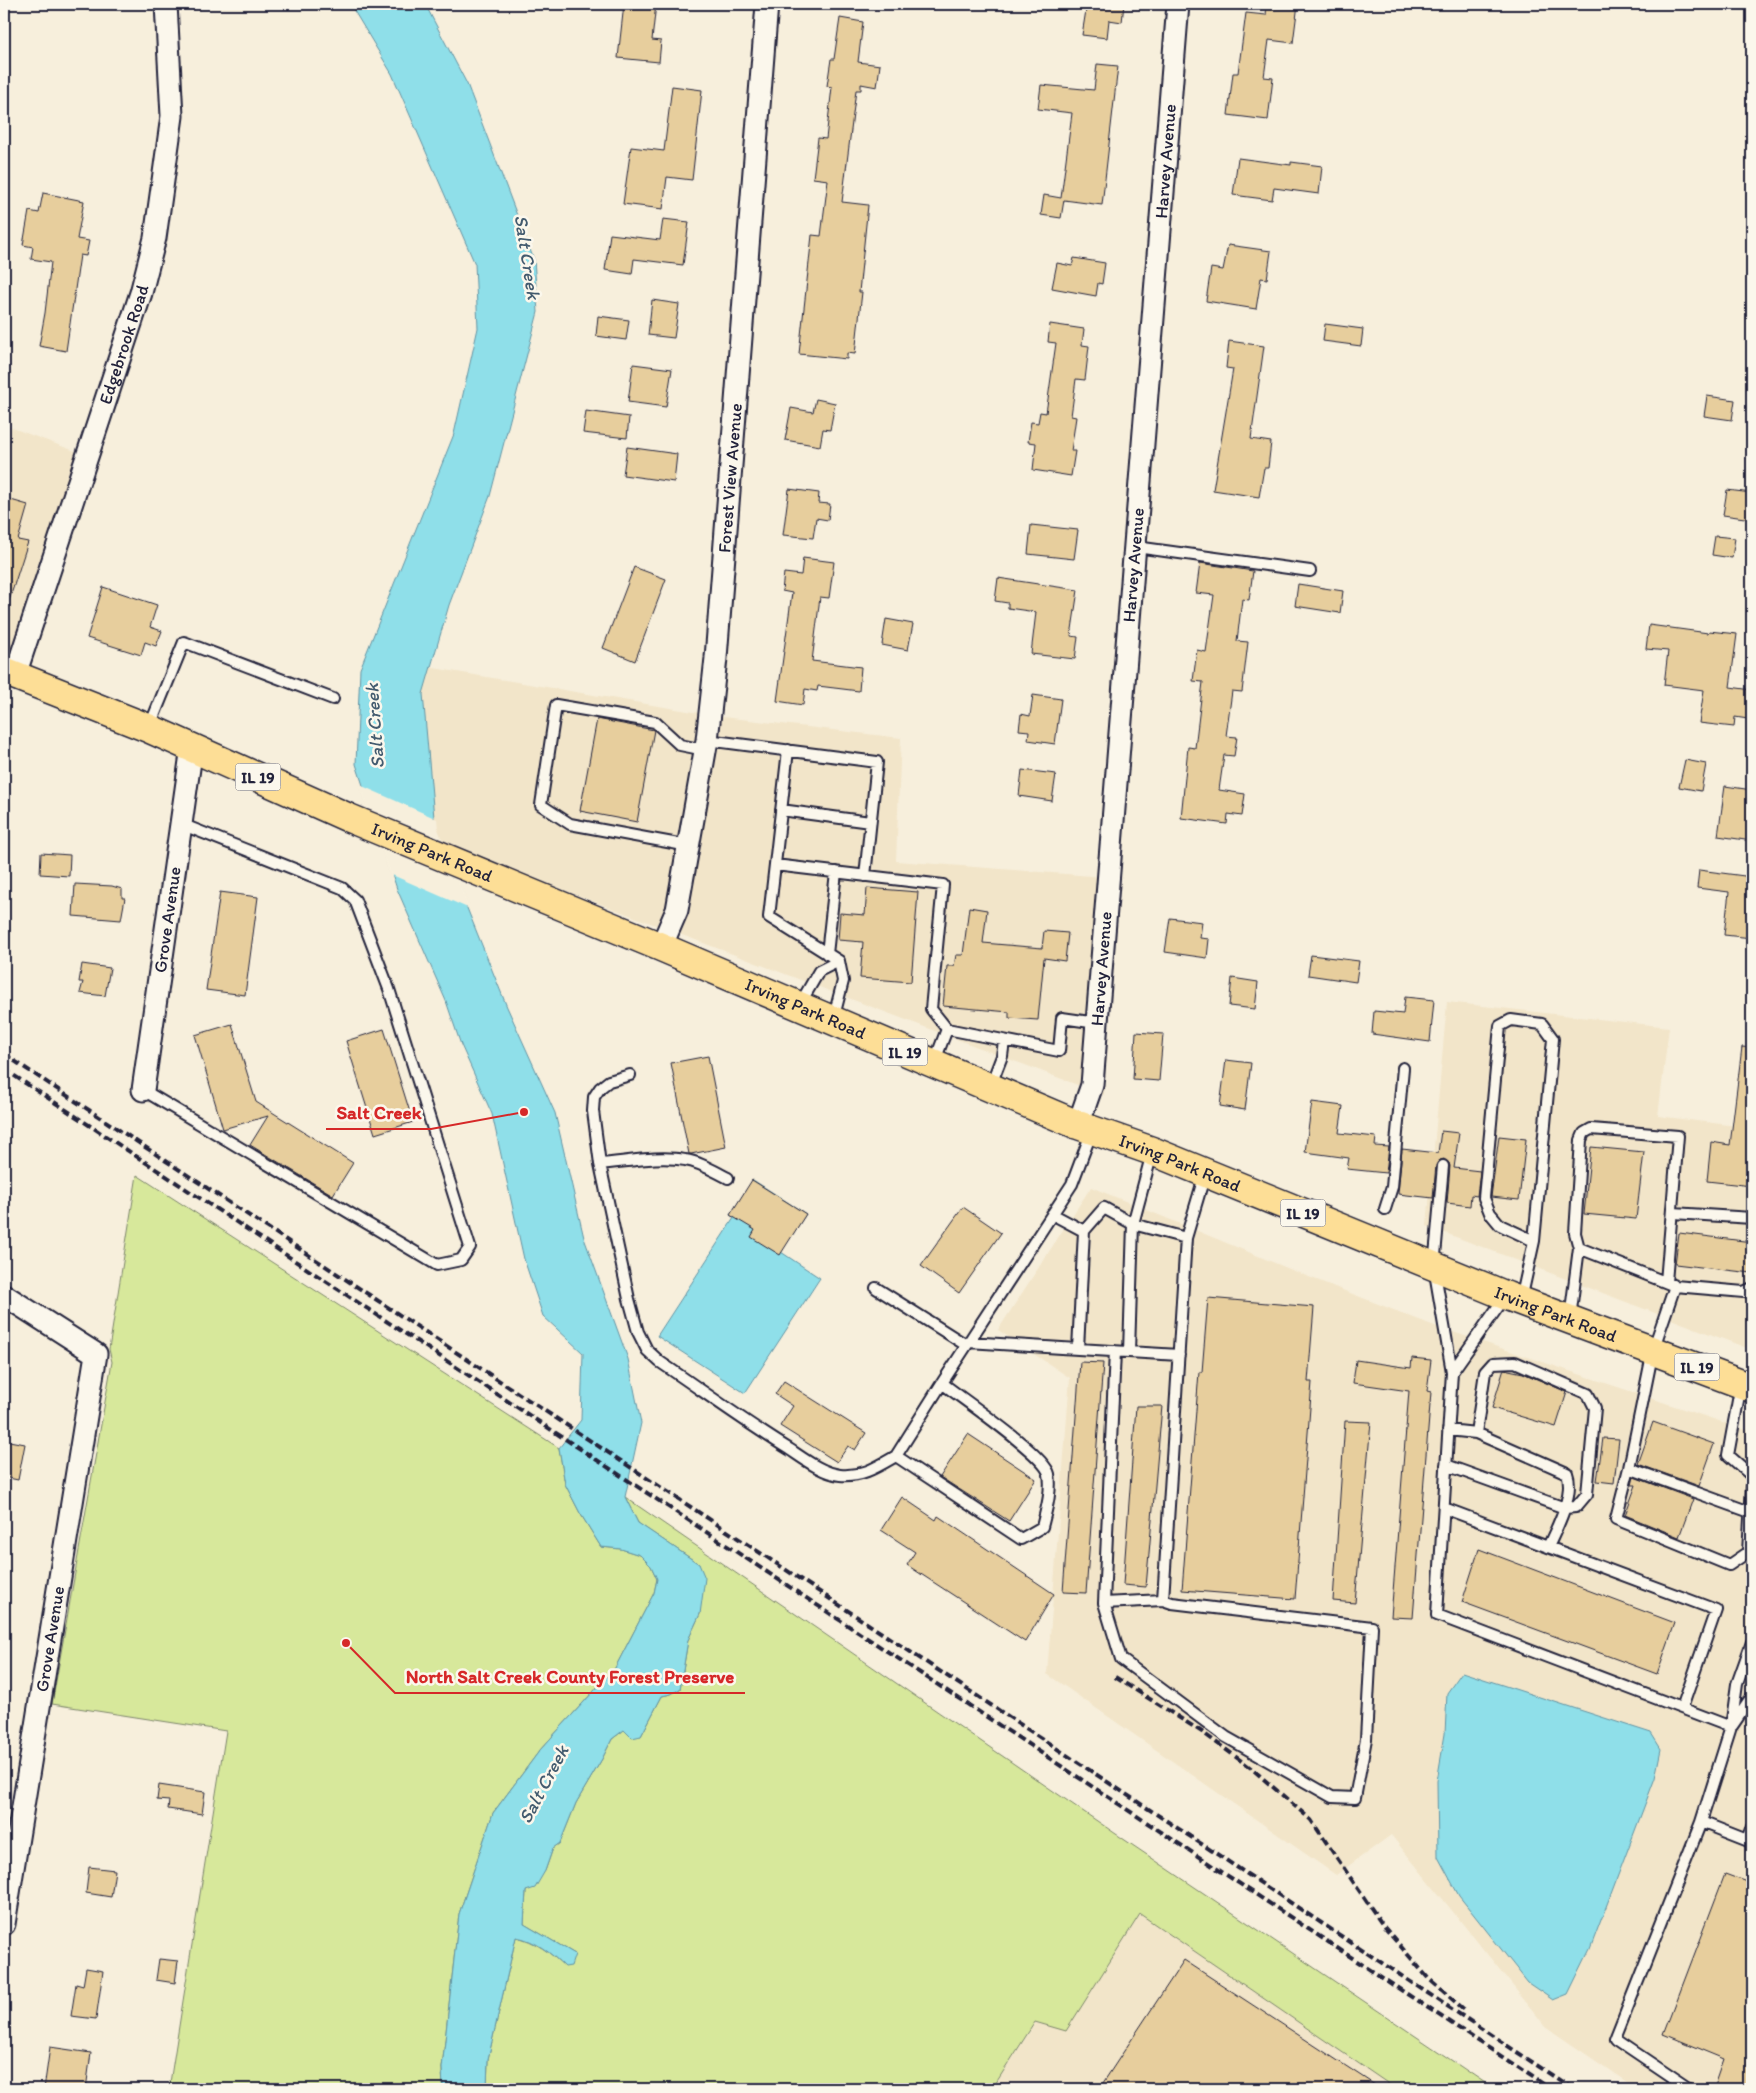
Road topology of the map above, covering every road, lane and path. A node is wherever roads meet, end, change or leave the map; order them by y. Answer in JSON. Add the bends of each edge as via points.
{"nodes":[{"id":1,"x":166,"y":4,"type":"edge"},
{"id":2,"x":767,"y":4,"type":"edge"},
{"id":3,"x":1178,"y":4,"type":"edge"},
{"id":4,"x":1136,"y":547,"type":"junction"},
{"id":5,"x":1310,"y":571,"type":"dead end"},
{"id":6,"x":9,"y":673,"type":"edge"},
{"id":7,"x":333,"y":698,"type":"dead end"},
{"id":8,"x":148,"y":728,"type":"junction"},
{"id":9,"x":706,"y":745,"type":"junction"},
{"id":10,"x":192,"y":747,"type":"junction"},
{"id":11,"x":788,"y":750,"type":"junction"},
{"id":12,"x":781,"y":810,"type":"junction"},
{"id":13,"x":870,"y":822,"type":"junction"},
{"id":14,"x":181,"y":824,"type":"junction"},
{"id":15,"x":689,"y":846,"type":"junction"},
{"id":16,"x":775,"y":865,"type":"junction"},
{"id":17,"x":836,"y":872,"type":"junction"},
{"id":18,"x":865,"y":876,"type":"junction"},
{"id":19,"x":661,"y":947,"type":"junction"},
{"id":20,"x":827,"y":954,"type":"junction"},
{"id":21,"x":839,"y":961,"type":"junction"},
{"id":22,"x":799,"y":1007,"type":"junction"},
{"id":23,"x":832,"y":1021,"type":"junction"},
{"id":24,"x":1097,"y":1023,"type":"junction"},
{"id":25,"x":947,"y":1029,"type":"junction"},
{"id":26,"x":1004,"y":1041,"type":"junction"},
{"id":27,"x":934,"y":1064,"type":"junction"},
{"id":28,"x":1403,"y":1068,"type":"dead end"},
{"id":29,"x":630,"y":1075,"type":"dead end"},
{"id":30,"x":990,"y":1088,"type":"junction"},
{"id":31,"x":143,"y":1090,"type":"joint"},
{"id":32,"x":1085,"y":1127,"type":"junction"},
{"id":33,"x":1152,"y":1151,"type":"junction"},
{"id":34,"x":600,"y":1164,"type":"junction"},
{"id":35,"x":1442,"y":1166,"type":"dead end"},
{"id":36,"x":1206,"y":1173,"type":"junction"},
{"id":37,"x":728,"y":1178,"type":"dead end"},
{"id":38,"x":1384,"y":1209,"type":"dead end"},
{"id":39,"x":1673,"y":1213,"type":"junction"},
{"id":40,"x":1052,"y":1214,"type":"junction"},
{"id":41,"x":1752,"y":1218,"type":"edge"},
{"id":42,"x":1133,"y":1224,"type":"junction"},
{"id":43,"x":1084,"y":1231,"type":"junction"},
{"id":44,"x":1186,"y":1238,"type":"junction"},
{"id":45,"x":1534,"y":1241,"type":"junction"},
{"id":46,"x":1579,"y":1248,"type":"junction"},
{"id":47,"x":1434,"y":1267,"type":"junction"},
{"id":48,"x":1670,"y":1284,"type":"junction"},
{"id":49,"x":876,"y":1288,"type":"dead end"},
{"id":50,"x":1752,"y":1288,"type":"edge"},
{"id":51,"x":4,"y":1294,"type":"edge"},
{"id":52,"x":1514,"y":1298,"type":"junction"},
{"id":53,"x":1570,"y":1320,"type":"junction"},
{"id":54,"x":967,"y":1343,"type":"junction"},
{"id":55,"x":1078,"y":1349,"type":"junction"},
{"id":56,"x":1653,"y":1350,"type":"junction"},
{"id":57,"x":1115,"y":1351,"type":"junction"},
{"id":58,"x":1129,"y":1352,"type":"junction"},
{"id":59,"x":1179,"y":1355,"type":"junction"},
{"id":60,"x":1452,"y":1372,"type":"junction"},
{"id":61,"x":942,"y":1383,"type":"junction"},
{"id":62,"x":1747,"y":1386,"type":"edge"},
{"id":63,"x":1448,"y":1430,"type":"junction"},
{"id":64,"x":1476,"y":1433,"type":"junction"},
{"id":65,"x":896,"y":1456,"type":"junction"},
{"id":66,"x":1446,"y":1465,"type":"junction"},
{"id":67,"x":1629,"y":1468,"type":"junction"},
{"id":68,"x":1752,"y":1476,"type":"edge"},
{"id":69,"x":1752,"y":1486,"type":"edge"},
{"id":70,"x":1444,"y":1508,"type":"junction"},
{"id":71,"x":1565,"y":1508,"type":"junction"},
{"id":72,"x":1750,"y":1512,"type":"junction"},
{"id":73,"x":1548,"y":1547,"type":"junction"},
{"id":74,"x":1163,"y":1600,"type":"junction"},
{"id":75,"x":1104,"y":1603,"type":"junction"},
{"id":76,"x":1752,"y":1642,"type":"edge"},
{"id":77,"x":1752,"y":1697,"type":"edge"},
{"id":78,"x":1682,"y":1708,"type":"junction"},
{"id":79,"x":1731,"y":1727,"type":"junction"},
{"id":80,"x":1701,"y":1822,"type":"junction"},
{"id":81,"x":1752,"y":1826,"type":"edge"},
{"id":82,"x":1750,"y":1841,"type":"edge"},
{"id":83,"x":9,"y":1858,"type":"edge"},
{"id":84,"x":4,"y":1924,"type":"edge"},
{"id":85,"x":1689,"y":2089,"type":"edge"}],
"edges":[{"from":1,"to":6,"type":"street","name":"Edgebrook Road","via":[[172,116],[155,238],[141,293]]},
{"from":2,"to":9,"type":"street","name":"Forest View Avenue","via":[[716,658]]},
{"from":3,"to":4,"type":"street","name":"Harvey Avenue"},
{"from":4,"to":5,"type":"lane"},
{"from":4,"to":24,"type":"street","name":"Harvey Avenue"},
{"from":6,"to":8,"type":"main road","name":"Irving Park Road","number":"IL 19"},
{"from":7,"to":8,"type":"lane","via":[[184,642]]},
{"from":8,"to":10,"type":"main road","name":"Irving Park Road","number":"IL 19"},
{"from":9,"to":11,"type":"lane"},
{"from":9,"to":15,"type":"street","name":"Forest View Avenue"},
{"from":9,"to":15,"type":"lane","via":[[680,746],[655,722],[556,705],[541,805],[570,824]]},
{"from":10,"to":14,"type":"street","name":"Grove Avenue"},
{"from":10,"to":19,"type":"main road","name":"Irving Park Road","number":"IL 19","via":[[349,818]]},
{"from":11,"to":12,"type":"lane"},
{"from":11,"to":13,"type":"lane","via":[[877,762]]},
{"from":12,"to":13,"type":"lane"},
{"from":12,"to":16,"type":"lane"},
{"from":13,"to":18,"type":"lane"},
{"from":14,"to":31,"type":"street","name":"Grove Avenue"},
{"from":14,"to":31,"type":"lane","via":[[342,888],[354,900],[389,989],[470,1247],[461,1260],[437,1265]]},
{"from":15,"to":19,"type":"street","name":"Forest View Avenue","via":[[676,916]]},
{"from":16,"to":17,"type":"lane"},
{"from":16,"to":20,"type":"lane","via":[[769,917]]},
{"from":17,"to":18,"type":"lane"},
{"from":17,"to":20,"type":"lane"},
{"from":18,"to":25,"type":"lane","via":[[943,885],[931,1009]]},
{"from":19,"to":22,"type":"main road","name":"Irving Park Road","number":"IL 19"},
{"from":20,"to":21,"type":"lane"},
{"from":21,"to":22,"type":"lane","via":[[819,971]]},
{"from":21,"to":23,"type":"lane","via":[[843,981]]},
{"from":22,"to":23,"type":"main road","name":"Irving Park Road","number":"IL 19"},
{"from":23,"to":27,"type":"main road","name":"Irving Park Road","number":"IL 19"},
{"from":24,"to":26,"type":"lane","via":[[1062,1018],[1058,1051]]},
{"from":24,"to":32,"type":"street","name":"Harvey Avenue"},
{"from":25,"to":26,"type":"lane"},
{"from":25,"to":27,"type":"lane"},
{"from":26,"to":30,"type":"lane"},
{"from":27,"to":30,"type":"main road","name":"Irving Park Road","number":"IL 19"},
{"from":28,"to":38,"type":"lane","via":[[1392,1187]]},
{"from":29,"to":34,"type":"lane","via":[[610,1081],[594,1097]]},
{"from":30,"to":32,"type":"main road","name":"Irving Park Road","number":"IL 19"},
{"from":32,"to":33,"type":"main road","name":"Irving Park Road","number":"IL 19"},
{"from":32,"to":40,"type":"lane","via":[[1072,1184]]},
{"from":33,"to":36,"type":"main road","name":"Irving Park Road","number":"IL 19"},
{"from":33,"to":42,"type":"lane"},
{"from":34,"to":37,"type":"lane","via":[[685,1159]]},
{"from":34,"to":65,"type":"lane","via":[[628,1299],[647,1350],[754,1428],[819,1468],[837,1475],[855,1475],[871,1471]]},
{"from":35,"to":47,"type":"lane"},
{"from":36,"to":44,"type":"lane"},
{"from":36,"to":47,"type":"main road","name":"Irving Park Road","number":"IL 19"},
{"from":39,"to":41,"type":"lane"},
{"from":39,"to":46,"type":"lane","via":[[1678,1136],[1591,1129],[1581,1140],[1574,1233]]},
{"from":39,"to":48,"type":"lane"},
{"from":40,"to":43,"type":"lane"},
{"from":40,"to":54,"type":"lane"},
{"from":42,"to":43,"type":"lane","via":[[1104,1208]]},
{"from":42,"to":44,"type":"lane"},
{"from":42,"to":58,"type":"lane"},
{"from":43,"to":55,"type":"lane"},
{"from":44,"to":59,"type":"lane"},
{"from":45,"to":45,"type":"lane","via":[[1553,1039],[1542,1024],[1511,1020],[1500,1026],[1484,1198],[1500,1225]]},
{"from":45,"to":52,"type":"lane"},
{"from":46,"to":48,"type":"lane"},
{"from":46,"to":53,"type":"lane"},
{"from":47,"to":52,"type":"main road","name":"Irving Park Road","number":"IL 19"},
{"from":47,"to":60,"type":"lane"},
{"from":48,"to":50,"type":"lane","via":[[1744,1292]]},
{"from":48,"to":56,"type":"lane"},
{"from":49,"to":54,"type":"lane"},
{"from":51,"to":83,"type":"street","name":"Grove Avenue","via":[[96,1354]]},
{"from":52,"to":53,"type":"main road","name":"Irving Park Road","number":"IL 19"},
{"from":52,"to":60,"type":"lane"},
{"from":53,"to":56,"type":"main road","name":"Irving Park Road","number":"IL 19"},
{"from":54,"to":55,"type":"lane"},
{"from":54,"to":61,"type":"lane"},
{"from":55,"to":57,"type":"lane"},
{"from":56,"to":62,"type":"main road","name":"Irving Park Road","number":"IL 19"},
{"from":56,"to":67,"type":"lane"},
{"from":57,"to":58,"type":"lane"},
{"from":57,"to":75,"type":"lane"},
{"from":58,"to":59,"type":"lane"},
{"from":59,"to":74,"type":"lane"},
{"from":60,"to":63,"type":"lane"},
{"from":61,"to":65,"type":"lane"},
{"from":61,"to":65,"type":"lane","via":[[1034,1453],[1049,1473],[1048,1501],[1042,1527],[1021,1539]]},
{"from":62,"to":68,"type":"lane","via":[[1728,1455]]},
{"from":63,"to":64,"type":"lane"},
{"from":63,"to":66,"type":"lane"},
{"from":64,"to":71,"type":"lane","via":[[1567,1473],[1570,1481]]},
{"from":64,"to":71,"type":"lane","via":[[1485,1372],[1493,1363],[1515,1362],[1588,1394],[1594,1408],[1587,1494],[1576,1507]]},
{"from":66,"to":70,"type":"lane"},
{"from":66,"to":71,"type":"lane"},
{"from":67,"to":72,"type":"lane"},
{"from":67,"to":72,"type":"lane","via":[[1616,1519],[1729,1565],[1748,1552]]},
{"from":69,"to":72,"type":"lane"},
{"from":70,"to":73,"type":"lane"},
{"from":70,"to":78,"type":"lane","via":[[1438,1615]]},
{"from":71,"to":73,"type":"lane"},
{"from":73,"to":78,"type":"lane","via":[[1716,1610]]},
{"from":74,"to":75,"type":"lane"},
{"from":74,"to":75,"type":"lane","via":[[1372,1626],[1366,1739],[1355,1798],[1332,1797],[1226,1737],[1121,1659]]},
{"from":76,"to":79,"type":"lane","via":[[1737,1684]]},
{"from":77,"to":79,"type":"lane"},
{"from":78,"to":79,"type":"lane"},
{"from":79,"to":80,"type":"lane"},
{"from":80,"to":82,"type":"lane"},
{"from":80,"to":85,"type":"lane","via":[[1615,2039]]},
{"from":81,"to":82,"type":"lane"},
{"from":83,"to":84,"type":"street","name":"Grove Avenue"}]}
